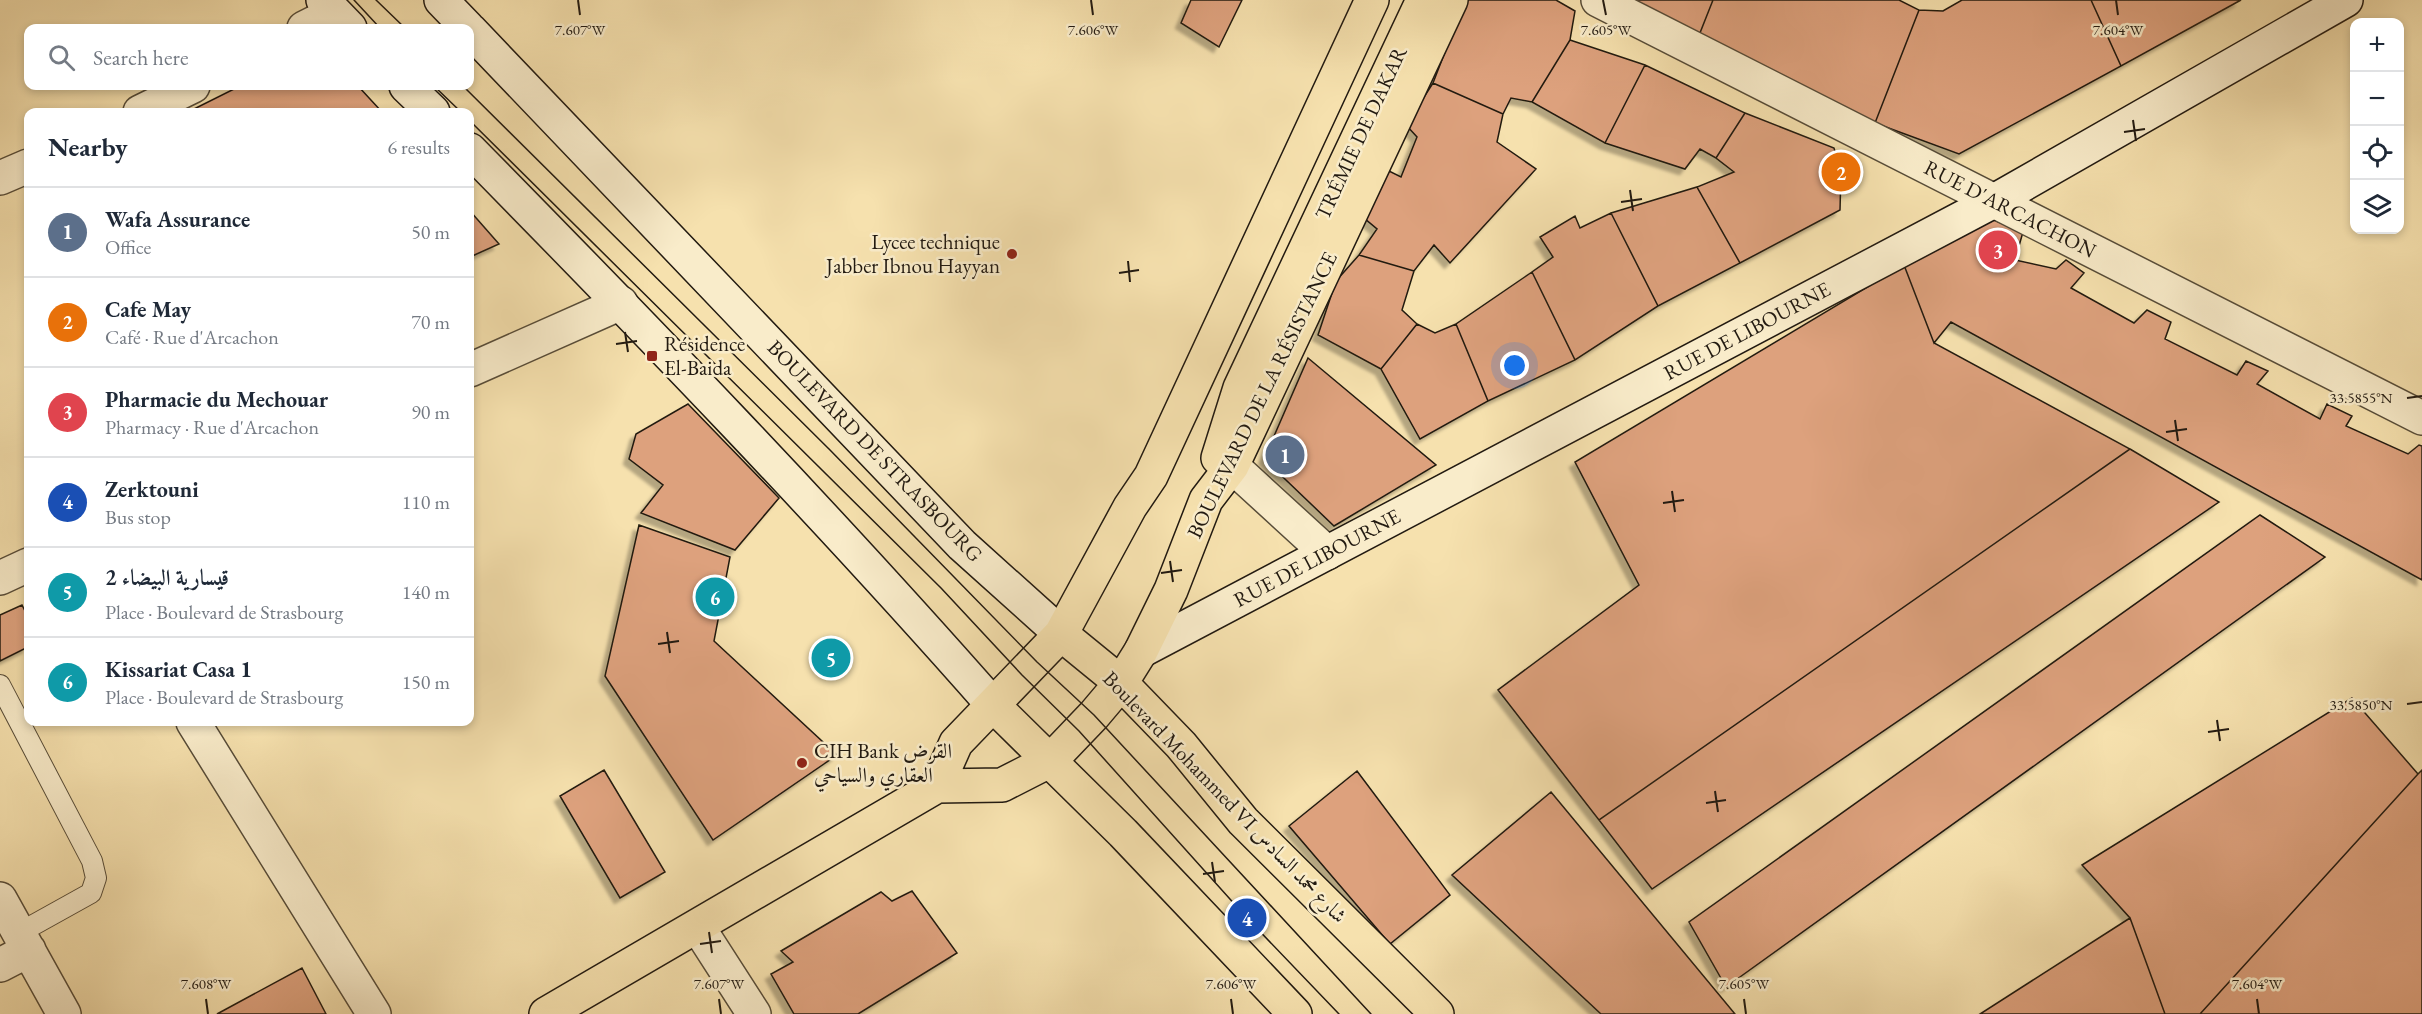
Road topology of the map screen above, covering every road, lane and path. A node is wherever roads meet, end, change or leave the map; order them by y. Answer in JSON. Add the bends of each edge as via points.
{"nodes":[{"id":1,"x":441,"y":0,"type":"edge"},
{"id":2,"x":1372,"y":0,"type":"edge"},
{"id":3,"x":1393,"y":0,"type":"edge"},
{"id":4,"x":1423,"y":0,"type":"edge"},
{"id":5,"x":1451,"y":0,"type":"edge"},
{"id":6,"x":1598,"y":0,"type":"edge"},
{"id":7,"x":2346,"y":0,"type":"edge"},
{"id":8,"x":336,"y":14,"type":"edge"},
{"id":9,"x":313,"y":24,"type":"edge"},
{"id":10,"x":464,"y":24,"type":"edge"},
{"id":11,"x":474,"y":34,"type":"edge"},
{"id":12,"x":185,"y":90,"type":"edge"},
{"id":13,"x":410,"y":90,"type":"edge"},
{"id":14,"x":148,"y":108,"type":"edge"},
{"id":15,"x":429,"y":108,"type":"edge"},
{"id":16,"x":474,"y":154,"type":"edge"},
{"id":17,"x":24,"y":168,"type":"edge"},
{"id":18,"x":0,"y":178,"type":"edge"},
{"id":19,"x":1994,"y":201,"type":"junction"},
{"id":20,"x":621,"y":303,"type":"junction"},
{"id":21,"x":474,"y":368,"type":"edge"},
{"id":22,"x":2422,"y":418,"type":"edge"},
{"id":23,"x":1232,"y":466,"type":"junction"},
{"id":24,"x":1150,"y":476,"type":"junction"},
{"id":25,"x":1206,"y":500,"type":"junction"},
{"id":26,"x":1327,"y":553,"type":"junction"},
{"id":27,"x":24,"y":568,"type":"edge"},
{"id":28,"x":0,"y":578,"type":"edge"},
{"id":29,"x":1060,"y":634,"type":"junction"},
{"id":30,"x":1141,"y":651,"type":"junction"},
{"id":31,"x":1121,"y":683,"type":"junction"},
{"id":32,"x":0,"y":685,"type":"edge"},
{"id":33,"x":993,"y":705,"type":"junction"},
{"id":34,"x":196,"y":726,"type":"edge"},
{"id":35,"x":1051,"y":760,"type":"junction"},
{"id":36,"x":937,"y":786,"type":"junction"},
{"id":37,"x":0,"y":899,"type":"edge"},
{"id":38,"x":698,"y":927,"type":"junction"},
{"id":39,"x":24,"y":942,"type":"junction"},
{"id":40,"x":0,"y":965,"type":"edge"},
{"id":41,"x":64,"y":1014,"type":"edge"},
{"id":42,"x":374,"y":1014,"type":"edge"},
{"id":43,"x":546,"y":1014,"type":"edge"},
{"id":44,"x":754,"y":1014,"type":"edge"},
{"id":45,"x":1295,"y":1014,"type":"edge"},
{"id":46,"x":1437,"y":1014,"type":"edge"}],
"edges":[{"from":1,"to":10,"type":"main road","name":"BOULEVARD DE STRASBOURG"},
{"from":2,"to":24,"type":"main road"},
{"from":3,"to":24,"type":"main road","name":"TRÉMIE DE DAKAR","via":[[1201,411]]},
{"from":4,"to":25,"type":"main road","name":"TRÉMIE DE DAKAR","via":[[1240,388]]},
{"from":5,"to":23,"type":"main road","name":"BOULEVARD DE LA RÉSISTANCE"},
{"from":6,"to":19,"type":"main road","name":"RUE D'ARCACHON"},
{"from":7,"to":19,"type":"main road","name":"RUE DE LIBOURNE"},
{"from":8,"to":9,"type":"main road"},
{"from":11,"to":29,"type":"main road","name":"BOULEVARD DE STRASBOURG","via":[[962,545]]},
{"from":12,"to":14,"type":"main road"},
{"from":13,"to":15,"type":"main road"},
{"from":16,"to":20,"type":"main road"},
{"from":17,"to":18,"type":"main road"},
{"from":19,"to":22,"type":"main road","name":"RUE D'ARCACHON"},
{"from":19,"to":26,"type":"main road","name":"RUE DE LIBOURNE"},
{"from":20,"to":21,"type":"main road"},
{"from":20,"to":33,"type":"main road"},
{"from":23,"to":25,"type":"main road","name":"BOULEVARD DE LA RÉSISTANCE"},
{"from":23,"to":26,"type":"main road"},
{"from":24,"to":29,"type":"main road"},
{"from":25,"to":30,"type":"main road","name":"BOULEVARD DE LA RÉSISTANCE","via":[[1171,590]]},
{"from":26,"to":30,"type":"main road","name":"RUE DE LIBOURNE"},
{"from":27,"to":28,"type":"main road"},
{"from":29,"to":31,"type":"main road","name":"Boulevard Mohammed VI شارع محمد السادس"},
{"from":29,"to":33,"type":"main road"},
{"from":30,"to":31,"type":"main road","name":"BOULEVARD DE LA RÉSISTANCE"},
{"from":31,"to":35,"type":"main road","name":"BOULEVARD DE LA RÉSISTANCE"},
{"from":31,"to":46,"type":"main road","name":"Boulevard Mohammed VI شارع محمد السادس","via":[[1181,745],[1243,821]]},
{"from":32,"to":39,"type":"lane","via":[[92,861],[96,878],[91,893]]},
{"from":33,"to":35,"type":"main road"},
{"from":33,"to":36,"type":"main road","via":[[956,743]]},
{"from":34,"to":42,"type":"main road"},
{"from":35,"to":36,"type":"main road","name":"BOULEVARD DE LA RÉSISTANCE","via":[[1002,785]]},
{"from":35,"to":45,"type":"main road"},
{"from":36,"to":38,"type":"main road","name":"BOULEVARD DE LA RÉSISTANCE"},
{"from":37,"to":39,"type":"main road"},
{"from":38,"to":43,"type":"main road","name":"BOULEVARD DE LA RÉSISTANCE"},
{"from":38,"to":44,"type":"main road"},
{"from":39,"to":40,"type":"main road"},
{"from":39,"to":41,"type":"main road"}]}
